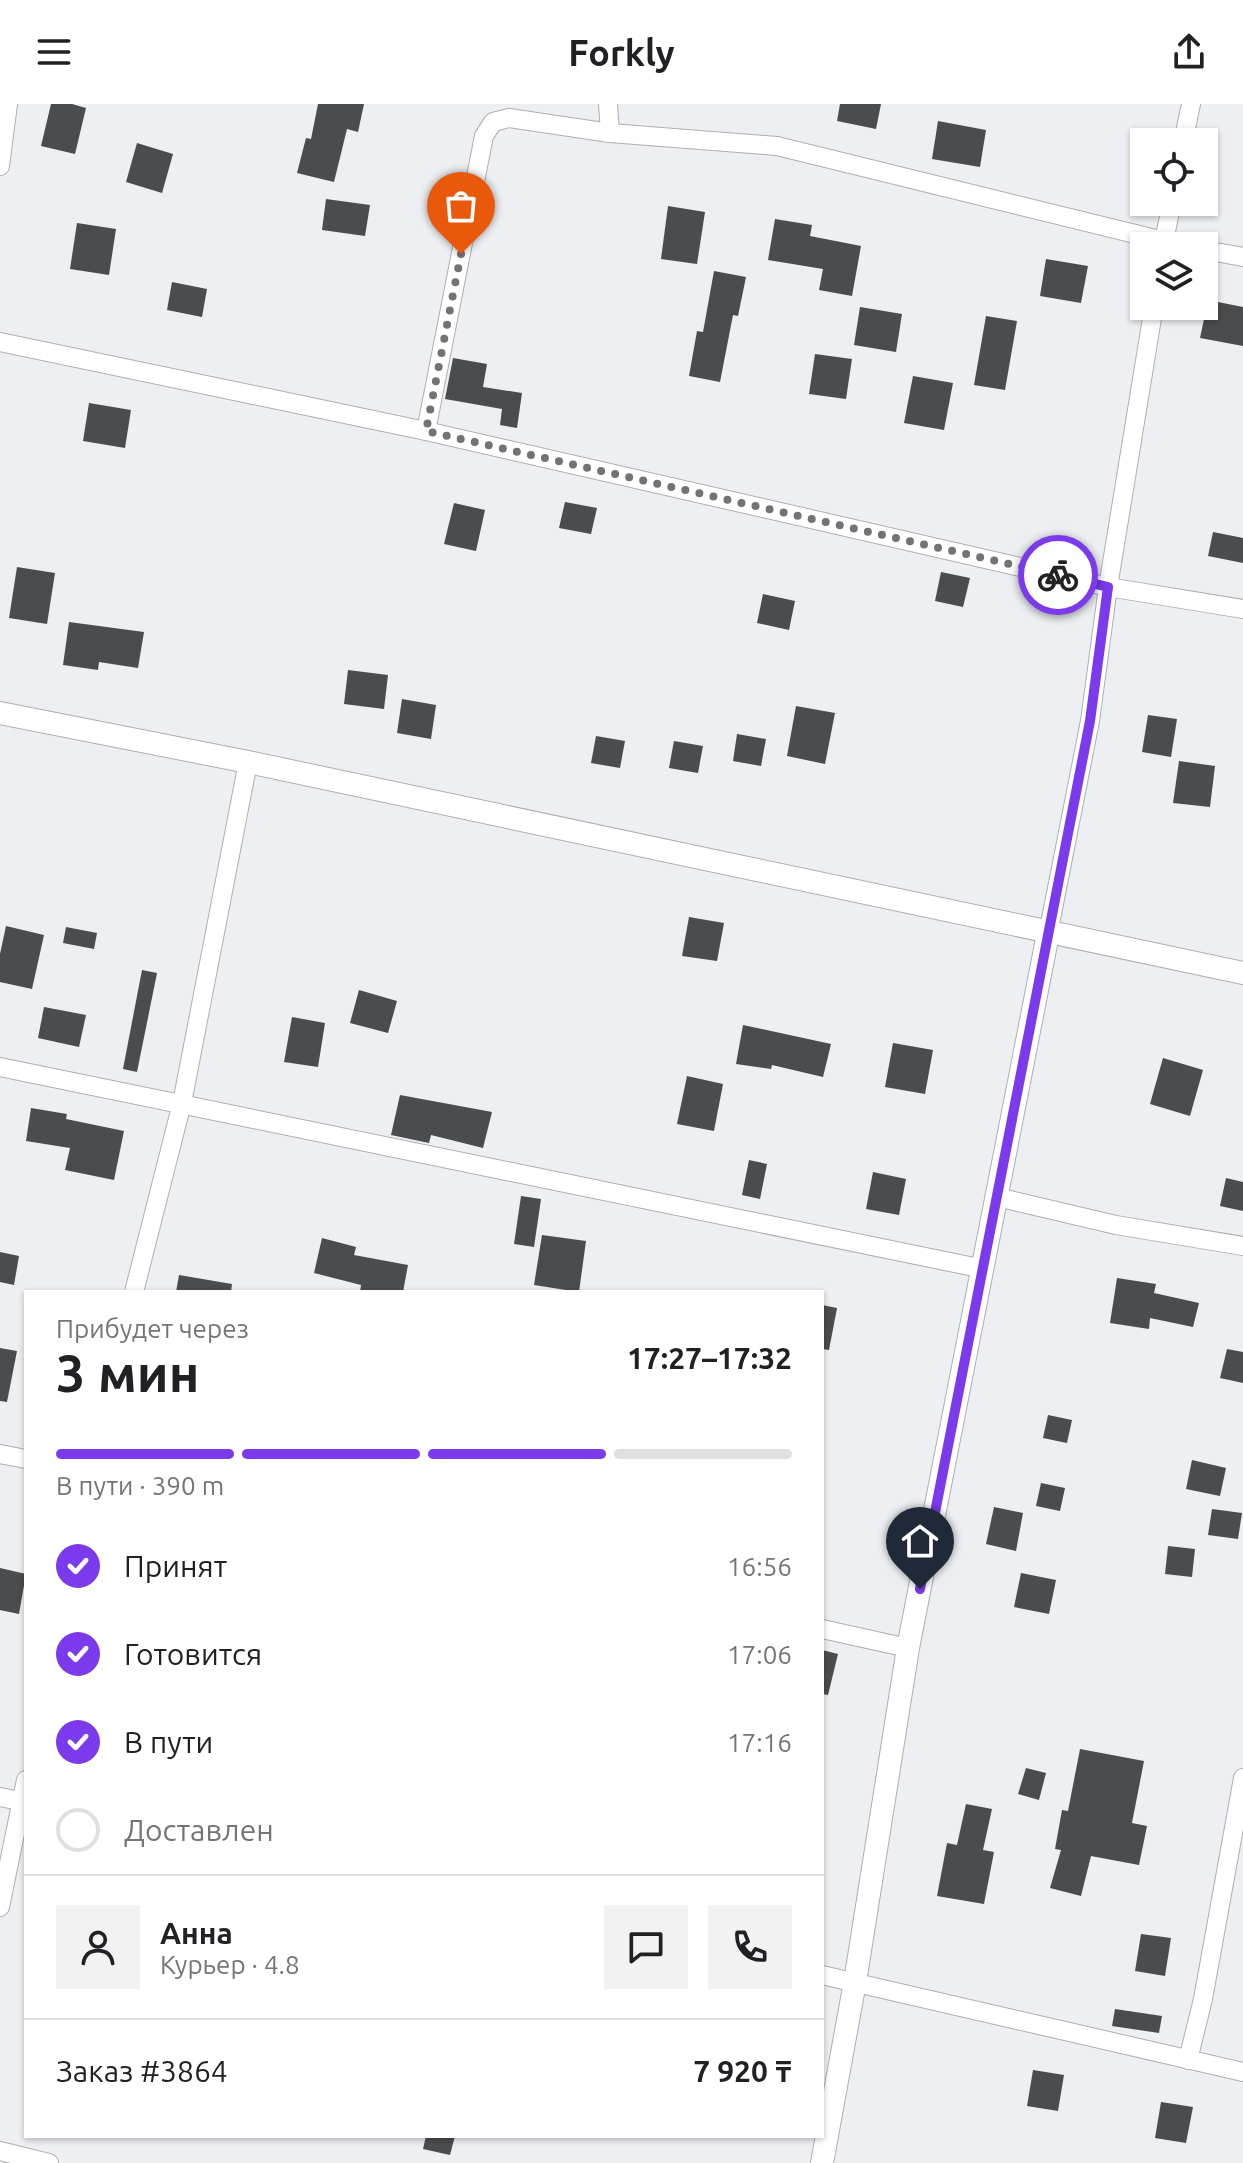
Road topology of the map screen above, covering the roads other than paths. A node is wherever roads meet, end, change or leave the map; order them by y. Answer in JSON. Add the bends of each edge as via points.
{"nodes":[{"id":1,"x":8,"y":104,"type":"edge"},
{"id":2,"x":608,"y":104,"type":"edge"},
{"id":3,"x":1191,"y":104,"type":"edge"},
{"id":4,"x":1186,"y":128,"type":"edge"},
{"id":5,"x":610,"y":133,"type":"junction"},
{"id":6,"x":0,"y":166,"type":"edge"},
{"id":7,"x":1130,"y":235,"type":"edge"},
{"id":8,"x":1218,"y":253,"type":"edge"},
{"id":9,"x":1243,"y":257,"type":"edge"},
{"id":10,"x":1152,"y":320,"type":"edge"},
{"id":11,"x":0,"y":342,"type":"edge"},
{"id":12,"x":426,"y":431,"type":"junction"},
{"id":13,"x":1108,"y":587,"type":"junction"},
{"id":14,"x":1243,"y":609,"type":"edge"},
{"id":15,"x":0,"y":713,"type":"edge"},
{"id":16,"x":248,"y":762,"type":"junction"},
{"id":17,"x":1048,"y":934,"type":"junction"},
{"id":18,"x":1243,"y":973,"type":"edge"},
{"id":19,"x":0,"y":1067,"type":"edge"},
{"id":20,"x":182,"y":1103,"type":"junction"},
{"id":21,"x":997,"y":1197,"type":"junction"},
{"id":22,"x":1243,"y":1246,"type":"edge"},
{"id":23,"x":984,"y":1269,"type":"junction"},
{"id":24,"x":135,"y":1290,"type":"edge"},
{"id":25,"x":0,"y":1454,"type":"edge"},
{"id":26,"x":24,"y":1459,"type":"edge"},
{"id":27,"x":824,"y":1629,"type":"edge"},
{"id":28,"x":908,"y":1648,"type":"junction"},
{"id":29,"x":1243,"y":1778,"type":"edge"},
{"id":30,"x":0,"y":1797,"type":"edge"},
{"id":31,"x":24,"y":1802,"type":"edge"},
{"id":32,"x":0,"y":1907,"type":"edge"},
{"id":33,"x":824,"y":1975,"type":"edge"},
{"id":34,"x":855,"y":1982,"type":"junction"},
{"id":35,"x":1188,"y":2060,"type":"junction"},
{"id":36,"x":1243,"y":2072,"type":"edge"},
{"id":37,"x":0,"y":2151,"type":"edge"},
{"id":38,"x":49,"y":2163,"type":"edge"},
{"id":39,"x":822,"y":2163,"type":"edge"}],
"edges":[{"from":1,"to":6,"type":"street"},
{"from":2,"to":5,"type":"street"},
{"from":3,"to":4,"type":"street"},
{"from":5,"to":7,"type":"street","via":[[777,146]]},
{"from":5,"to":12,"type":"street","via":[[509,118],[493,122],[484,136]]},
{"from":8,"to":9,"type":"street"},
{"from":10,"to":13,"type":"street"},
{"from":11,"to":12,"type":"street"},
{"from":12,"to":13,"type":"street"},
{"from":13,"to":14,"type":"street"},
{"from":13,"to":17,"type":"street","via":[[1090,721]]},
{"from":15,"to":16,"type":"street"},
{"from":16,"to":17,"type":"street"},
{"from":16,"to":20,"type":"street"},
{"from":17,"to":18,"type":"street"},
{"from":17,"to":21,"type":"street"},
{"from":19,"to":20,"type":"street"},
{"from":20,"to":23,"type":"street"},
{"from":20,"to":24,"type":"street"},
{"from":21,"to":22,"type":"street","via":[[1116,1225]]},
{"from":21,"to":23,"type":"street"},
{"from":23,"to":28,"type":"street"},
{"from":25,"to":26,"type":"street"},
{"from":27,"to":28,"type":"street"},
{"from":28,"to":34,"type":"street"},
{"from":29,"to":35,"type":"street"},
{"from":30,"to":31,"type":"street"},
{"from":31,"to":32,"type":"street"},
{"from":33,"to":34,"type":"street"},
{"from":34,"to":35,"type":"street"},
{"from":34,"to":39,"type":"street"},
{"from":35,"to":36,"type":"street"},
{"from":37,"to":38,"type":"street"}]}
